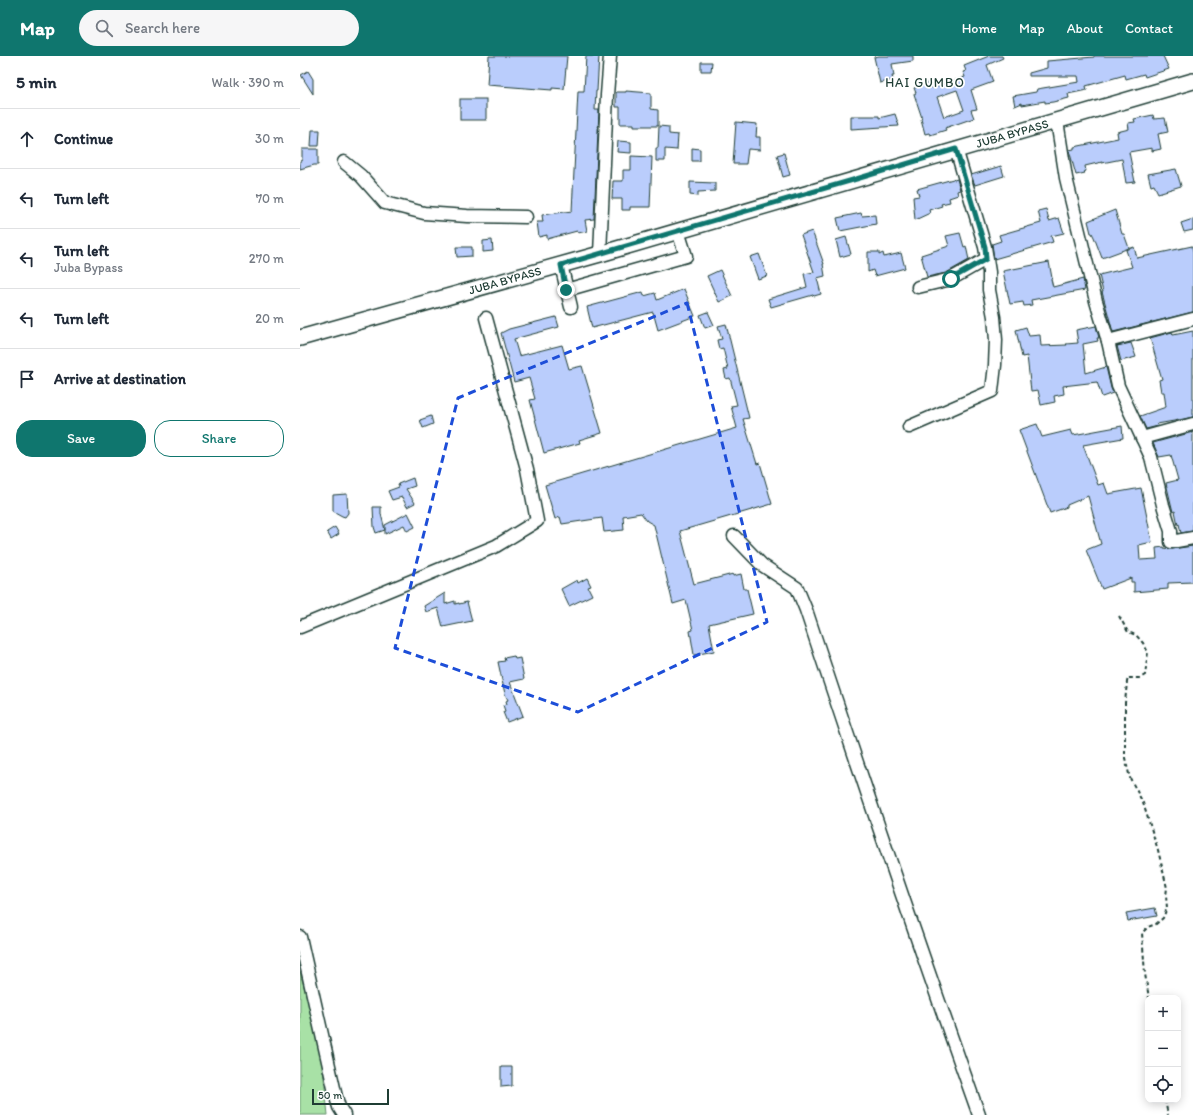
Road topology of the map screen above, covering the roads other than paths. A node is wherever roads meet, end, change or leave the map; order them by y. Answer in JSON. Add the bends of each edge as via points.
{"nodes":[{"id":1,"x":610,"y":56,"type":"edge"},
{"id":2,"x":1193,"y":81,"type":"edge"},
{"id":3,"x":1057,"y":121,"type":"junction"},
{"id":4,"x":956,"y":149,"type":"junction"},
{"id":5,"x":344,"y":162,"type":"dead end"},
{"id":6,"x":526,"y":217,"type":"dead end"},
{"id":7,"x":678,"y":231,"type":"junction"},
{"id":8,"x":600,"y":254,"type":"junction"},
{"id":9,"x":986,"y":259,"type":"junction"},
{"id":10,"x":561,"y":265,"type":"junction"},
{"id":11,"x":918,"y":287,"type":"dead end"},
{"id":12,"x":566,"y":290,"type":"junction"},
{"id":13,"x":571,"y":306,"type":"dead end"},
{"id":14,"x":486,"y":318,"type":"dead end"},
{"id":15,"x":1193,"y":319,"type":"edge"},
{"id":16,"x":300,"y":338,"type":"edge"},
{"id":17,"x":1108,"y":341,"type":"junction"},
{"id":18,"x":1193,"y":424,"type":"edge"},
{"id":19,"x":909,"y":427,"type":"dead end"},
{"id":20,"x":1142,"y":438,"type":"junction"},
{"id":21,"x":734,"y":536,"type":"dead end"},
{"id":22,"x":1193,"y":538,"type":"edge"},
{"id":23,"x":300,"y":627,"type":"edge"},
{"id":24,"x":300,"y":937,"type":"edge"},
{"id":25,"x":344,"y":1115,"type":"edge"},
{"id":26,"x":979,"y":1115,"type":"edge"}],
"edges":[{"from":1,"to":8,"type":"street"},
{"from":2,"to":3,"type":"main road","name":"JUBA BYPASS"},
{"from":3,"to":4,"type":"main road","name":"JUBA BYPASS"},
{"from":3,"to":17,"type":"street","via":[[1066,178]]},
{"from":4,"to":7,"type":"main road","name":"JUBA BYPASS"},
{"from":4,"to":9,"type":"street","via":[[985,247]]},
{"from":5,"to":6,"type":"street","via":[[361,176],[385,203],[424,213]]},
{"from":7,"to":8,"type":"main road","name":"JUBA BYPASS"},
{"from":7,"to":12,"type":"street","via":[[686,256]]},
{"from":8,"to":10,"type":"main road","name":"JUBA BYPASS"},
{"from":9,"to":11,"type":"street","via":[[951,279]]},
{"from":9,"to":19,"type":"street","via":[[996,340],[992,392]]},
{"from":10,"to":12,"type":"street"},
{"from":10,"to":16,"type":"main road","name":"JUBA BYPASS"},
{"from":12,"to":13,"type":"street"},
{"from":14,"to":23,"type":"street","via":[[527,469],[537,521],[496,546]]},
{"from":15,"to":17,"type":"street"},
{"from":17,"to":20,"type":"street","via":[[1118,386]]},
{"from":18,"to":20,"type":"street"},
{"from":20,"to":22,"type":"street","via":[[1151,458],[1171,531],[1171,542]]},
{"from":21,"to":26,"type":"street","via":[[762,565],[797,588]]},
{"from":24,"to":25,"type":"street","via":[[336,1097]]}]}
